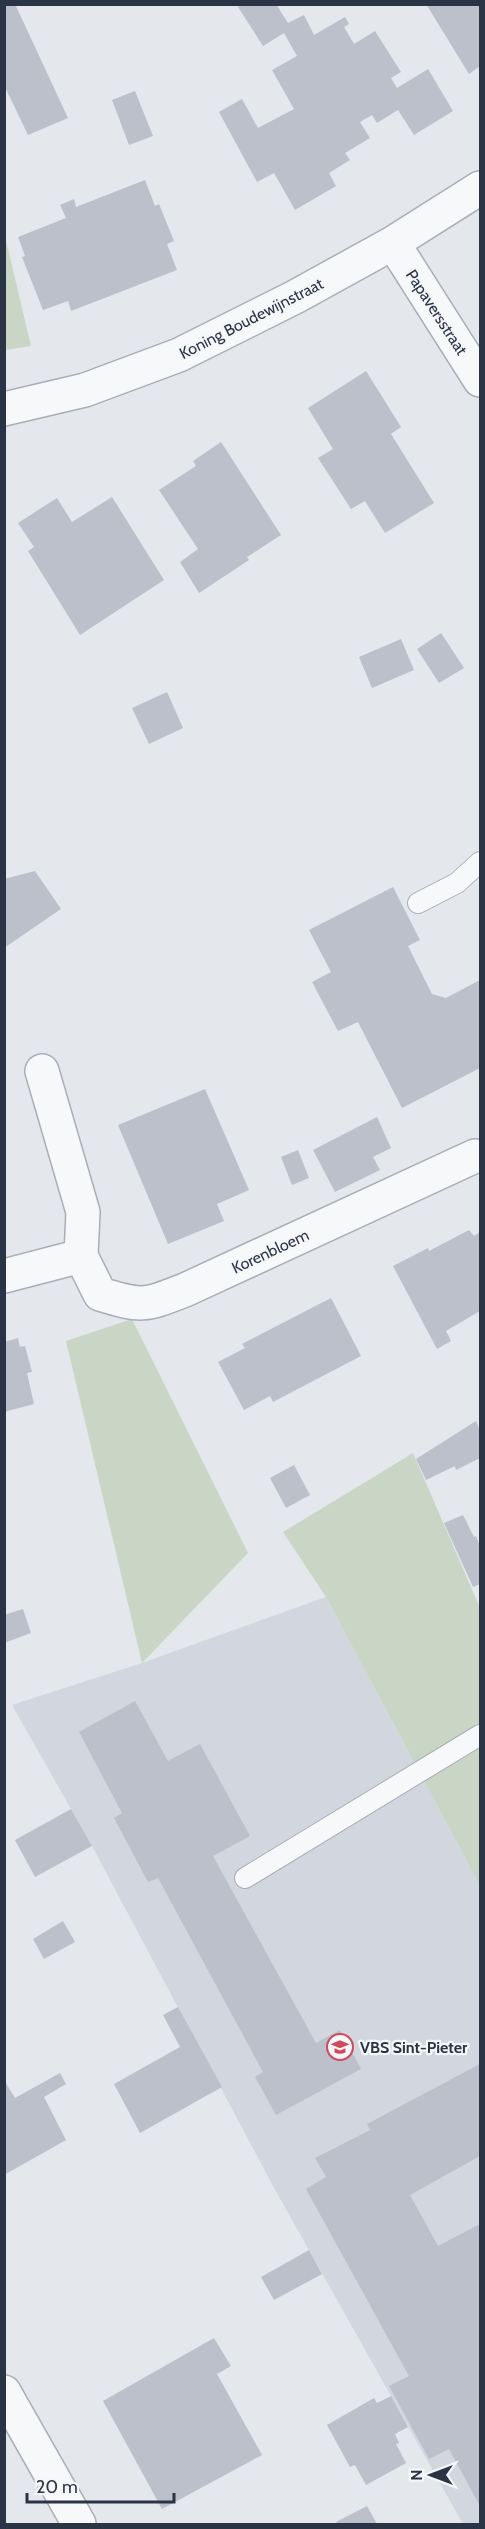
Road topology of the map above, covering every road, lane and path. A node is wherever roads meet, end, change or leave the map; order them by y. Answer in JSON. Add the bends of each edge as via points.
{"nodes":[{"id":1,"x":480,"y":188,"type":"edge"},
{"id":2,"x":393,"y":243,"type":"junction"},
{"id":3,"x":480,"y":380,"type":"edge"},
{"id":4,"x":4,"y":409,"type":"edge"},
{"id":5,"x":480,"y":862,"type":"edge"},
{"id":6,"x":418,"y":903,"type":"dead end"},
{"id":7,"x":42,"y":1071,"type":"dead end"},
{"id":8,"x":475,"y":1156,"type":"dead end"},
{"id":9,"x":81,"y":1256,"type":"junction"},
{"id":10,"x":4,"y":1276,"type":"edge"},
{"id":11,"x":480,"y":1736,"type":"edge"},
{"id":12,"x":244,"y":1878,"type":"dead end"},
{"id":13,"x":4,"y":2392,"type":"edge"},
{"id":14,"x":79,"y":2524,"type":"edge"}],
"edges":[{"from":1,"to":2,"type":"street","name":"Koning Boudewijnstraat"},
{"from":2,"to":3,"type":"street","name":"Papaversstraat"},
{"from":2,"to":4,"type":"street","name":"Koning Boudewijnstraat","via":[[179,355],[85,390]]},
{"from":5,"to":6,"type":"lane","via":[[457,883]]},
{"from":7,"to":9,"type":"street","name":"Korenbloem","via":[[83,1212]]},
{"from":8,"to":9,"type":"street","name":"Korenbloem","via":[[155,1302],[135,1305],[100,1294]]},
{"from":9,"to":10,"type":"street"},
{"from":11,"to":12,"type":"lane"},
{"from":13,"to":14,"type":"street"}]}
